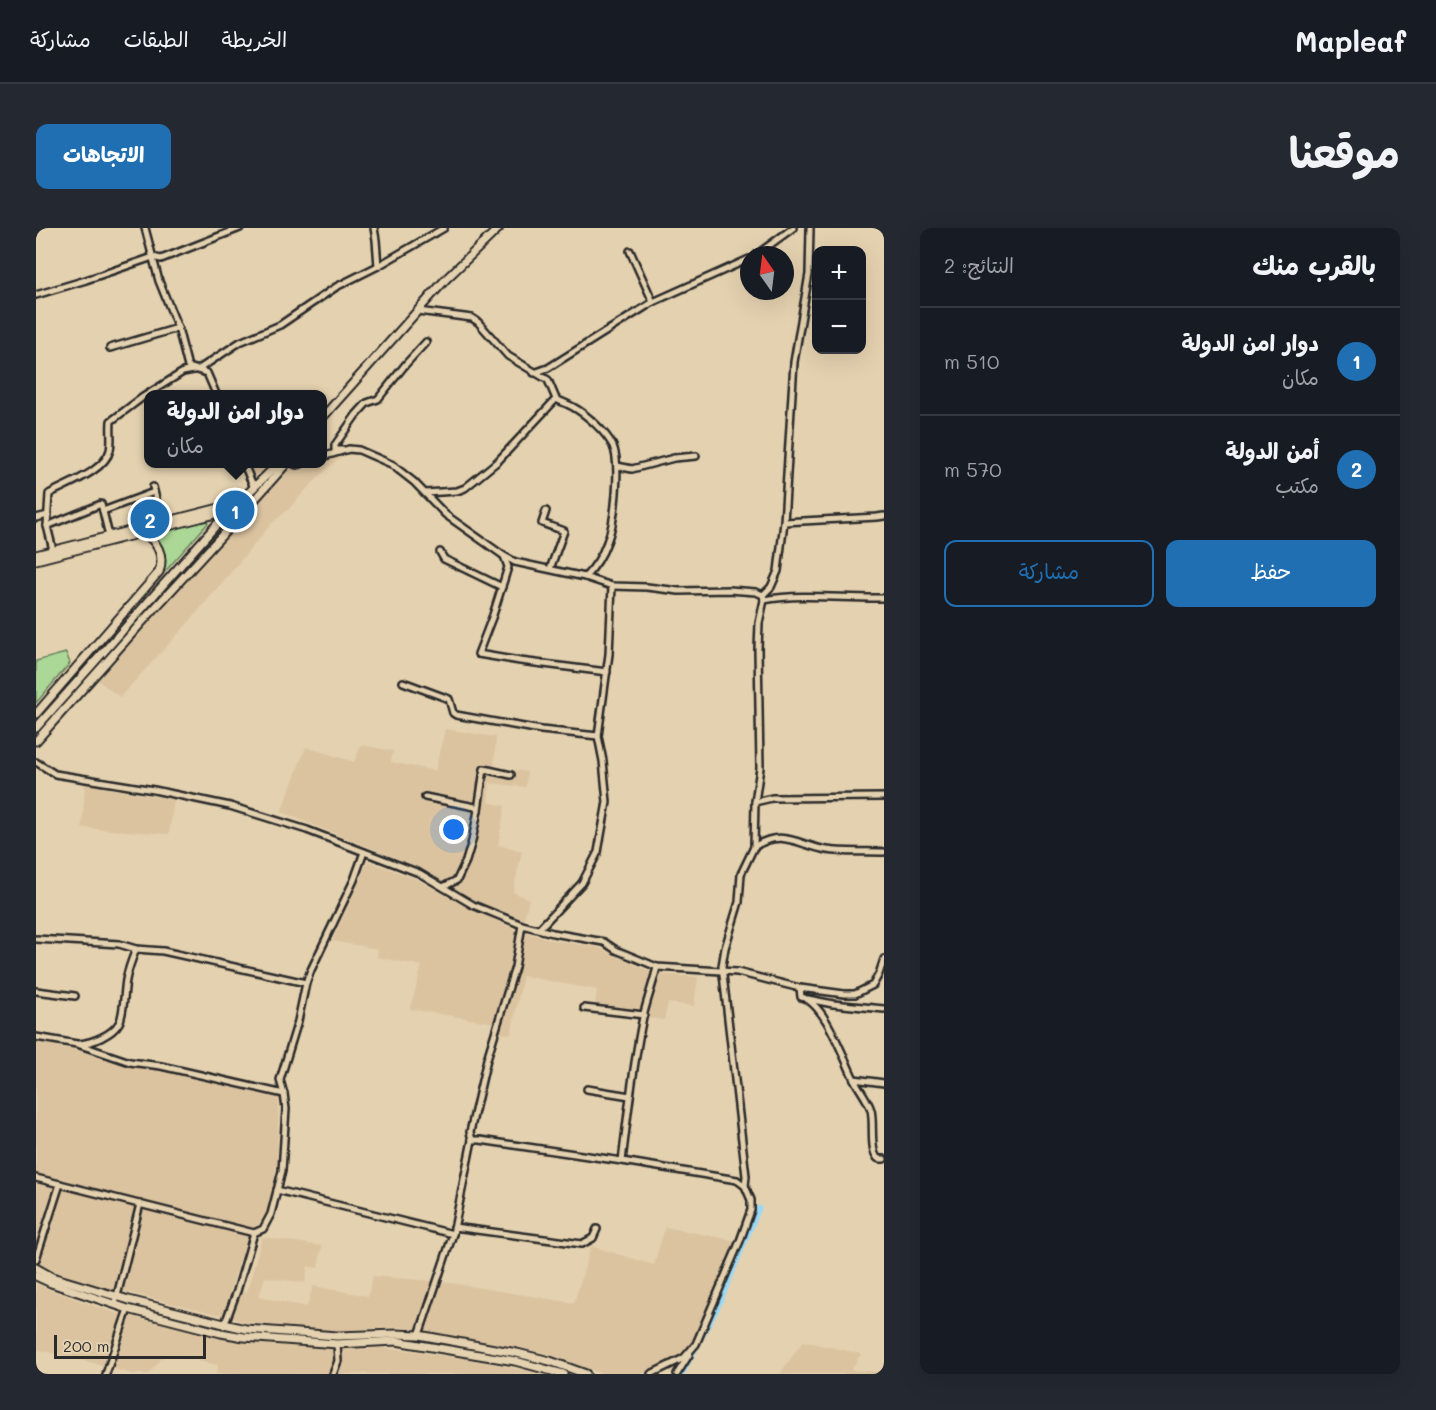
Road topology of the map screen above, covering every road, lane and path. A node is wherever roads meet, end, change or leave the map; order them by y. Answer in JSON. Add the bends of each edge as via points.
{"nodes":[{"id":1,"x":145,"y":228,"type":"edge"},
{"id":2,"x":240,"y":228,"type":"edge"},
{"id":3,"x":374,"y":228,"type":"edge"},
{"id":4,"x":444,"y":228,"type":"edge"},
{"id":5,"x":499,"y":228,"type":"edge"},
{"id":6,"x":793,"y":228,"type":"edge"},
{"id":7,"x":810,"y":228,"type":"edge"},
{"id":8,"x":768,"y":246,"type":"edge"},
{"id":9,"x":630,"y":251,"type":"dead end"},
{"id":10,"x":153,"y":257,"type":"junction"},
{"id":11,"x":740,"y":263,"type":"edge"},
{"id":12,"x":378,"y":266,"type":"junction"},
{"id":13,"x":36,"y":295,"type":"edge"},
{"id":14,"x":653,"y":302,"type":"junction"},
{"id":15,"x":418,"y":311,"type":"junction"},
{"id":16,"x":177,"y":328,"type":"junction"},
{"id":17,"x":426,"y":342,"type":"dead end"},
{"id":18,"x":110,"y":348,"type":"dead end"},
{"id":19,"x":199,"y":369,"type":"junction"},
{"id":20,"x":534,"y":373,"type":"junction"},
{"id":21,"x":154,"y":390,"type":"edge"},
{"id":22,"x":214,"y":390,"type":"edge"},
{"id":23,"x":144,"y":396,"type":"edge"},
{"id":24,"x":556,"y":399,"type":"junction"},
{"id":25,"x":327,"y":412,"type":"edge"},
{"id":26,"x":349,"y":450,"type":"junction"},
{"id":27,"x":696,"y":456,"type":"dead end"},
{"id":28,"x":327,"y":457,"type":"edge"},
{"id":29,"x":617,"y":466,"type":"junction"},
{"id":30,"x":246,"y":468,"type":"edge"},
{"id":31,"x":274,"y":468,"type":"edge"},
{"id":32,"x":282,"y":468,"type":"edge"},
{"id":33,"x":254,"y":488,"type":"junction"},
{"id":34,"x":425,"y":493,"type":"junction"},
{"id":35,"x":241,"y":500,"type":"junction"},
{"id":36,"x":247,"y":508,"type":"junction"},
{"id":37,"x":227,"y":510,"type":"junction"},
{"id":38,"x":103,"y":511,"type":"junction"},
{"id":39,"x":546,"y":511,"type":"dead end"},
{"id":40,"x":48,"y":515,"type":"junction"},
{"id":41,"x":884,"y":516,"type":"edge"},
{"id":42,"x":36,"y":518,"type":"edge"},
{"id":43,"x":236,"y":520,"type":"junction"},
{"id":44,"x":784,"y":522,"type":"junction"},
{"id":45,"x":162,"y":523,"type":"junction"},
{"id":46,"x":47,"y":526,"type":"junction"},
{"id":47,"x":143,"y":533,"type":"junction"},
{"id":48,"x":109,"y":536,"type":"junction"},
{"id":49,"x":440,"y":552,"type":"dead end"},
{"id":50,"x":53,"y":553,"type":"junction"},
{"id":51,"x":36,"y":555,"type":"edge"},
{"id":52,"x":504,"y":556,"type":"junction"},
{"id":53,"x":36,"y":560,"type":"edge"},
{"id":54,"x":550,"y":569,"type":"junction"},
{"id":55,"x":156,"y":576,"type":"junction"},
{"id":56,"x":585,"y":577,"type":"junction"},
{"id":57,"x":164,"y":584,"type":"junction"},
{"id":58,"x":612,"y":586,"type":"junction"},
{"id":59,"x":502,"y":587,"type":"junction"},
{"id":60,"x":764,"y":597,"type":"junction"},
{"id":61,"x":884,"y":598,"type":"edge"},
{"id":62,"x":88,"y":654,"type":"junction"},
{"id":63,"x":97,"y":660,"type":"junction"},
{"id":64,"x":104,"y":666,"type":"junction"},
{"id":65,"x":607,"y":672,"type":"junction"},
{"id":66,"x":403,"y":682,"type":"dead end"},
{"id":67,"x":36,"y":714,"type":"edge"},
{"id":68,"x":36,"y":728,"type":"edge"},
{"id":69,"x":598,"y":736,"type":"junction"},
{"id":70,"x":36,"y":741,"type":"edge"},
{"id":71,"x":36,"y":762,"type":"edge"},
{"id":72,"x":512,"y":775,"type":"dead end"},
{"id":73,"x":425,"y":797,"type":"dead end"},
{"id":74,"x":884,"y":797,"type":"edge"},
{"id":75,"x":755,"y":802,"type":"junction"},
{"id":76,"x":478,"y":810,"type":"junction"},
{"id":77,"x":754,"y":848,"type":"junction"},
{"id":78,"x":364,"y":852,"type":"junction"},
{"id":79,"x":884,"y":852,"type":"edge"},
{"id":80,"x":443,"y":888,"type":"junction"},
{"id":81,"x":522,"y":925,"type":"junction"},
{"id":82,"x":539,"y":929,"type":"junction"},
{"id":83,"x":36,"y":939,"type":"edge"},
{"id":84,"x":136,"y":949,"type":"junction"},
{"id":85,"x":884,"y":959,"type":"edge"},
{"id":86,"x":657,"y":968,"type":"junction"},
{"id":87,"x":722,"y":971,"type":"junction"},
{"id":88,"x":306,"y":983,"type":"junction"},
{"id":89,"x":800,"y":988,"type":"junction"},
{"id":90,"x":36,"y":991,"type":"edge"},
{"id":91,"x":75,"y":996,"type":"dead end"},
{"id":92,"x":807,"y":998,"type":"junction"},
{"id":93,"x":584,"y":1008,"type":"dead end"},
{"id":94,"x":884,"y":1009,"type":"edge"},
{"id":95,"x":644,"y":1015,"type":"junction"},
{"id":96,"x":36,"y":1037,"type":"edge"},
{"id":97,"x":77,"y":1044,"type":"junction"},
{"id":98,"x":854,"y":1079,"type":"junction"},
{"id":99,"x":884,"y":1083,"type":"edge"},
{"id":100,"x":586,"y":1089,"type":"dead end"},
{"id":101,"x":284,"y":1094,"type":"junction"},
{"id":102,"x":630,"y":1096,"type":"junction"},
{"id":103,"x":472,"y":1140,"type":"junction"},
{"id":104,"x":884,"y":1159,"type":"edge"},
{"id":105,"x":622,"y":1161,"type":"junction"},
{"id":106,"x":36,"y":1178,"type":"edge"},
{"id":107,"x":60,"y":1184,"type":"junction"},
{"id":108,"x":745,"y":1186,"type":"junction"},
{"id":109,"x":277,"y":1190,"type":"junction"},
{"id":110,"x":140,"y":1204,"type":"junction"},
{"id":111,"x":597,"y":1229,"type":"dead end"},
{"id":112,"x":454,"y":1230,"type":"junction"},
{"id":113,"x":254,"y":1233,"type":"junction"},
{"id":114,"x":36,"y":1259,"type":"edge"},
{"id":115,"x":36,"y":1268,"type":"edge"},
{"id":116,"x":36,"y":1276,"type":"edge"},
{"id":117,"x":118,"y":1296,"type":"junction"},
{"id":118,"x":115,"y":1304,"type":"junction"},
{"id":119,"x":128,"y":1309,"type":"junction"},
{"id":120,"x":224,"y":1324,"type":"junction"},
{"id":121,"x":246,"y":1329,"type":"junction"},
{"id":122,"x":221,"y":1333,"type":"junction"},
{"id":123,"x":418,"y":1335,"type":"junction"},
{"id":124,"x":244,"y":1337,"type":"junction"},
{"id":125,"x":337,"y":1340,"type":"junction"},
{"id":126,"x":696,"y":1344,"type":"junction"},
{"id":127,"x":106,"y":1374,"type":"edge"},
{"id":128,"x":333,"y":1374,"type":"edge"},
{"id":129,"x":563,"y":1374,"type":"edge"},
{"id":130,"x":586,"y":1374,"type":"edge"},
{"id":131,"x":651,"y":1374,"type":"edge"},
{"id":132,"x":677,"y":1374,"type":"edge"}],
"edges":[{"from":1,"to":10,"type":"street"},
{"from":2,"to":10,"type":"street","via":[[161,259]]},
{"from":3,"to":12,"type":"street"},
{"from":4,"to":12,"type":"street"},
{"from":5,"to":15,"type":"main road"},
{"from":6,"to":8,"type":"street"},
{"from":7,"to":44,"type":"street","via":[[809,274],[794,362]]},
{"from":9,"to":14,"type":"street"},
{"from":10,"to":13,"type":"street"},
{"from":10,"to":16,"type":"street"},
{"from":11,"to":14,"type":"street"},
{"from":12,"to":19,"type":"street"},
{"from":14,"to":20,"type":"street"},
{"from":15,"to":20,"type":"street","via":[[472,318],[508,356]]},
{"from":15,"to":25,"type":"main road"},
{"from":16,"to":18,"type":"street"},
{"from":16,"to":19,"type":"street","via":[[188,366]]},
{"from":17,"to":26,"type":"street","via":[[378,399],[367,403],[356,415],[335,445],[335,450]]},
{"from":19,"to":21,"type":"street","via":[[183,372]]},
{"from":19,"to":22,"type":"street","via":[[207,373]]},
{"from":20,"to":24,"type":"street","via":[[548,380]]},
{"from":23,"to":40,"type":"street","via":[[111,421],[111,447],[103,463],[50,494]]},
{"from":24,"to":29,"type":"street","via":[[574,407],[609,438]]},
{"from":24,"to":34,"type":"street","via":[[498,461],[465,488]]},
{"from":26,"to":28,"type":"street"},
{"from":26,"to":34,"type":"street","via":[[359,450],[391,464]]},
{"from":27,"to":29,"type":"street","via":[[632,468]]},
{"from":29,"to":56,"type":"street","via":[[608,541]]},
{"from":30,"to":33,"type":"street"},
{"from":31,"to":33,"type":"main road"},
{"from":32,"to":36,"type":"main road"},
{"from":33,"to":35,"type":"main road"},
{"from":34,"to":52,"type":"street","via":[[446,515]]},
{"from":35,"to":36,"type":"main road"},
{"from":35,"to":37,"type":"main road","via":[[233,500]]},
{"from":36,"to":43,"type":"main road","via":[[244,517]]},
{"from":37,"to":43,"type":"main road"},
{"from":37,"to":45,"type":"main road"},
{"from":37,"to":47,"type":"main road"},
{"from":37,"to":57,"type":"main road"},
{"from":38,"to":45,"type":"street","via":[[153,490]]},
{"from":38,"to":46,"type":"street","via":[[101,504]]},
{"from":38,"to":48,"type":"street"},
{"from":39,"to":54,"type":"street","via":[[542,523],[564,531]]},
{"from":40,"to":42,"type":"street"},
{"from":40,"to":46,"type":"street"},
{"from":41,"to":44,"type":"street"},
{"from":43,"to":64,"type":"main road"},
{"from":44,"to":60,"type":"street","via":[[778,571]]},
{"from":45,"to":48,"type":"main road"},
{"from":46,"to":50,"type":"street"},
{"from":47,"to":50,"type":"main road"},
{"from":47,"to":55,"type":"main road","via":[[155,542],[160,553],[161,565]]},
{"from":48,"to":50,"type":"main road"},
{"from":49,"to":59,"type":"street","via":[[444,559]]},
{"from":50,"to":51,"type":"main road"},
{"from":50,"to":53,"type":"main road"},
{"from":52,"to":54,"type":"street","via":[[514,562]]},
{"from":52,"to":59,"type":"street","via":[[508,567]]},
{"from":54,"to":56,"type":"street"},
{"from":55,"to":57,"type":"main road"},
{"from":55,"to":62,"type":"main road"},
{"from":56,"to":58,"type":"street"},
{"from":57,"to":63,"type":"main road"},
{"from":58,"to":60,"type":"street","via":[[729,590],[756,592]]},
{"from":58,"to":65,"type":"street"},
{"from":59,"to":65,"type":"street","via":[[478,654]]},
{"from":60,"to":61,"type":"street"},
{"from":60,"to":75,"type":"street","via":[[759,623],[760,768]]},
{"from":62,"to":63,"type":"main road"},
{"from":62,"to":67,"type":"main road"},
{"from":63,"to":64,"type":"main road"},
{"from":63,"to":68,"type":"main road"},
{"from":64,"to":70,"type":"main road"},
{"from":65,"to":69,"type":"street"},
{"from":66,"to":69,"type":"street","via":[[449,699],[456,715]]},
{"from":69,"to":82,"type":"street","via":[[607,802],[598,852],[582,883]]},
{"from":71,"to":78,"type":"street","via":[[55,774],[230,806]]},
{"from":72,"to":76,"type":"street","via":[[484,769]]},
{"from":73,"to":76,"type":"street"},
{"from":74,"to":75,"type":"street","via":[[772,798]]},
{"from":75,"to":77,"type":"street"},
{"from":76,"to":80,"type":"street","via":[[466,861],[457,880]]},
{"from":77,"to":79,"type":"street","via":[[764,840],[783,838],[826,850]]},
{"from":77,"to":87,"type":"street","via":[[741,873],[739,902],[724,948]]},
{"from":78,"to":80,"type":"street","via":[[419,873]]},
{"from":78,"to":88,"type":"street"},
{"from":80,"to":81,"type":"street","via":[[472,905]]},
{"from":81,"to":82,"type":"street"},
{"from":81,"to":103,"type":"street","via":[[515,967],[472,1122]]},
{"from":82,"to":86,"type":"street","via":[[604,942]]},
{"from":83,"to":84,"type":"street","via":[[120,944]]},
{"from":84,"to":88,"type":"street","via":[[163,951]]},
{"from":84,"to":97,"type":"street","via":[[119,1024],[99,1039]]},
{"from":85,"to":89,"type":"street","via":[[873,986],[855,994]]},
{"from":86,"to":87,"type":"street"},
{"from":86,"to":95,"type":"street"},
{"from":87,"to":89,"type":"street"},
{"from":87,"to":108,"type":"street"},
{"from":88,"to":101,"type":"street","via":[[280,1080]]},
{"from":89,"to":92,"type":"street","via":[[801,997]]},
{"from":90,"to":91,"type":"street"},
{"from":92,"to":94,"type":"street"},
{"from":92,"to":98,"type":"street","via":[[830,1025]]},
{"from":93,"to":95,"type":"street"},
{"from":95,"to":102,"type":"street"},
{"from":96,"to":97,"type":"street"},
{"from":97,"to":101,"type":"street","via":[[130,1062]]},
{"from":98,"to":99,"type":"street"},
{"from":98,"to":104,"type":"street","via":[[871,1109],[875,1155]]},
{"from":100,"to":102,"type":"street"},
{"from":101,"to":109,"type":"street","via":[[282,1171]]},
{"from":102,"to":105,"type":"street"},
{"from":103,"to":105,"type":"street"},
{"from":103,"to":112,"type":"street"},
{"from":105,"to":108,"type":"street","via":[[737,1180]]},
{"from":106,"to":107,"type":"street"},
{"from":107,"to":110,"type":"street"},
{"from":107,"to":114,"type":"street"},
{"from":108,"to":126,"type":"street","via":[[751,1210]]},
{"from":109,"to":112,"type":"street"},
{"from":109,"to":113,"type":"street","via":[[267,1222]]},
{"from":110,"to":113,"type":"street"},
{"from":110,"to":117,"type":"street"},
{"from":111,"to":112,"type":"street","via":[[594,1238],[582,1244]]},
{"from":112,"to":123,"type":"street"},
{"from":113,"to":120,"type":"street"},
{"from":115,"to":117,"type":"main road","via":[[52,1277]]},
{"from":116,"to":118,"type":"main road"},
{"from":117,"to":118,"type":"street"},
{"from":117,"to":120,"type":"main road"},
{"from":118,"to":119,"type":"main road"},
{"from":119,"to":122,"type":"main road"},
{"from":119,"to":127,"type":"street"},
{"from":120,"to":121,"type":"main road"},
{"from":120,"to":122,"type":"street"},
{"from":121,"to":124,"type":"main road"},
{"from":121,"to":125,"type":"main road"},
{"from":122,"to":124,"type":"main road"},
{"from":123,"to":125,"type":"main road"},
{"from":123,"to":130,"type":"main road","via":[[517,1353]]},
{"from":124,"to":125,"type":"main road"},
{"from":125,"to":128,"type":"street","via":[[338,1361]]},
{"from":125,"to":129,"type":"main road","via":[[417,1344],[515,1361]]},
{"from":126,"to":131,"type":"street","via":[[684,1358]]},
{"from":126,"to":132,"type":"street"}]}
